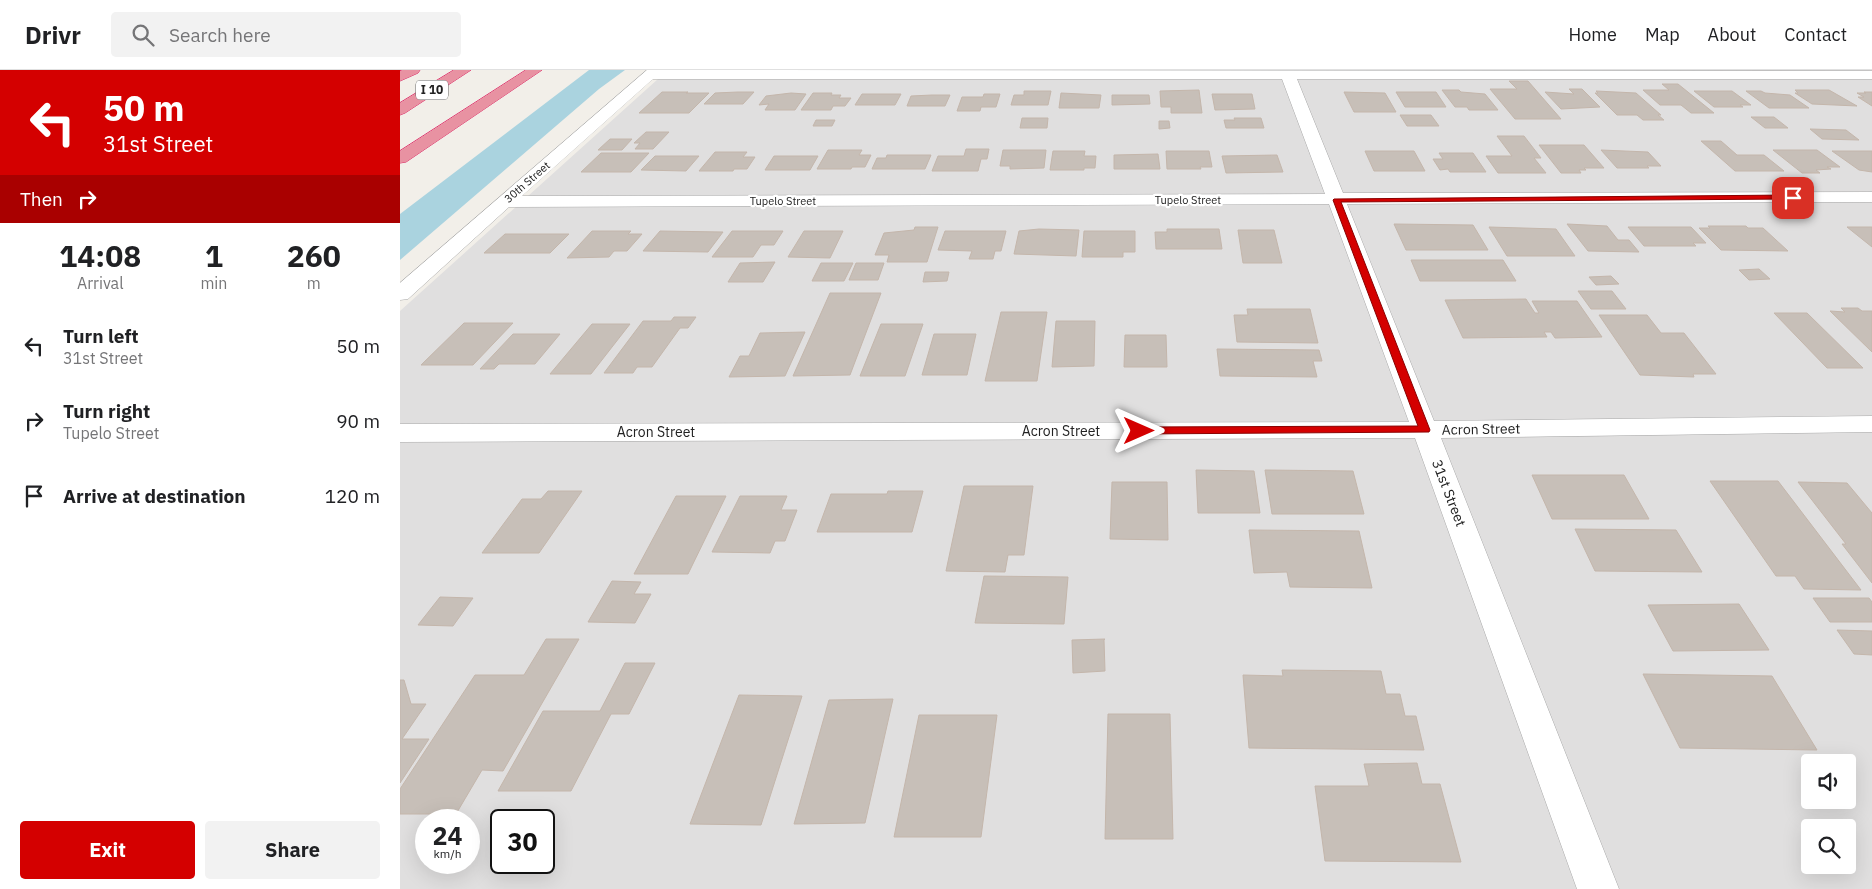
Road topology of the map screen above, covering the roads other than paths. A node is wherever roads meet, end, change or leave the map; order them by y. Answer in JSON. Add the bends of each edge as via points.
{"nodes":[{"id":1,"x":413,"y":70,"type":"edge"},
{"id":2,"x":464,"y":70,"type":"edge"},
{"id":3,"x":535,"y":70,"type":"edge"},
{"id":4,"x":1286,"y":72,"type":"edge"},
{"id":5,"x":652,"y":73,"type":"edge"},
{"id":6,"x":1872,"y":75,"type":"edge"},
{"id":7,"x":400,"y":78,"type":"edge"},
{"id":8,"x":400,"y":110,"type":"edge"},
{"id":9,"x":400,"y":158,"type":"edge"},
{"id":10,"x":1872,"y":197,"type":"edge"},
{"id":11,"x":1337,"y":200,"type":"junction"},
{"id":12,"x":505,"y":202,"type":"junction"},
{"id":13,"x":400,"y":294,"type":"edge"},
{"id":14,"x":1872,"y":424,"type":"edge"},
{"id":15,"x":1425,"y":430,"type":"junction"},
{"id":16,"x":400,"y":433,"type":"edge"},
{"id":17,"x":1598,"y":889,"type":"edge"}],
"edges":[{"from":1,"to":7,"type":"highway"},
{"from":2,"to":8,"type":"highway","number":"I 10"},
{"from":3,"to":9,"type":"highway"},
{"from":4,"to":5,"type":"street"},
{"from":4,"to":6,"type":"street"},
{"from":4,"to":11,"type":"street","name":"31st Street"},
{"from":5,"to":12,"type":"street","name":"30th Street"},
{"from":10,"to":11,"type":"street","name":"Tupelo Street"},
{"from":11,"to":12,"type":"street","name":"Tupelo Street"},
{"from":11,"to":15,"type":"street","name":"31st Street"},
{"from":12,"to":13,"type":"street","name":"30th Street"},
{"from":14,"to":15,"type":"street","name":"Acron Street"},
{"from":15,"to":16,"type":"street","name":"Acron Street"},
{"from":15,"to":17,"type":"street","name":"31st Street"}]}
